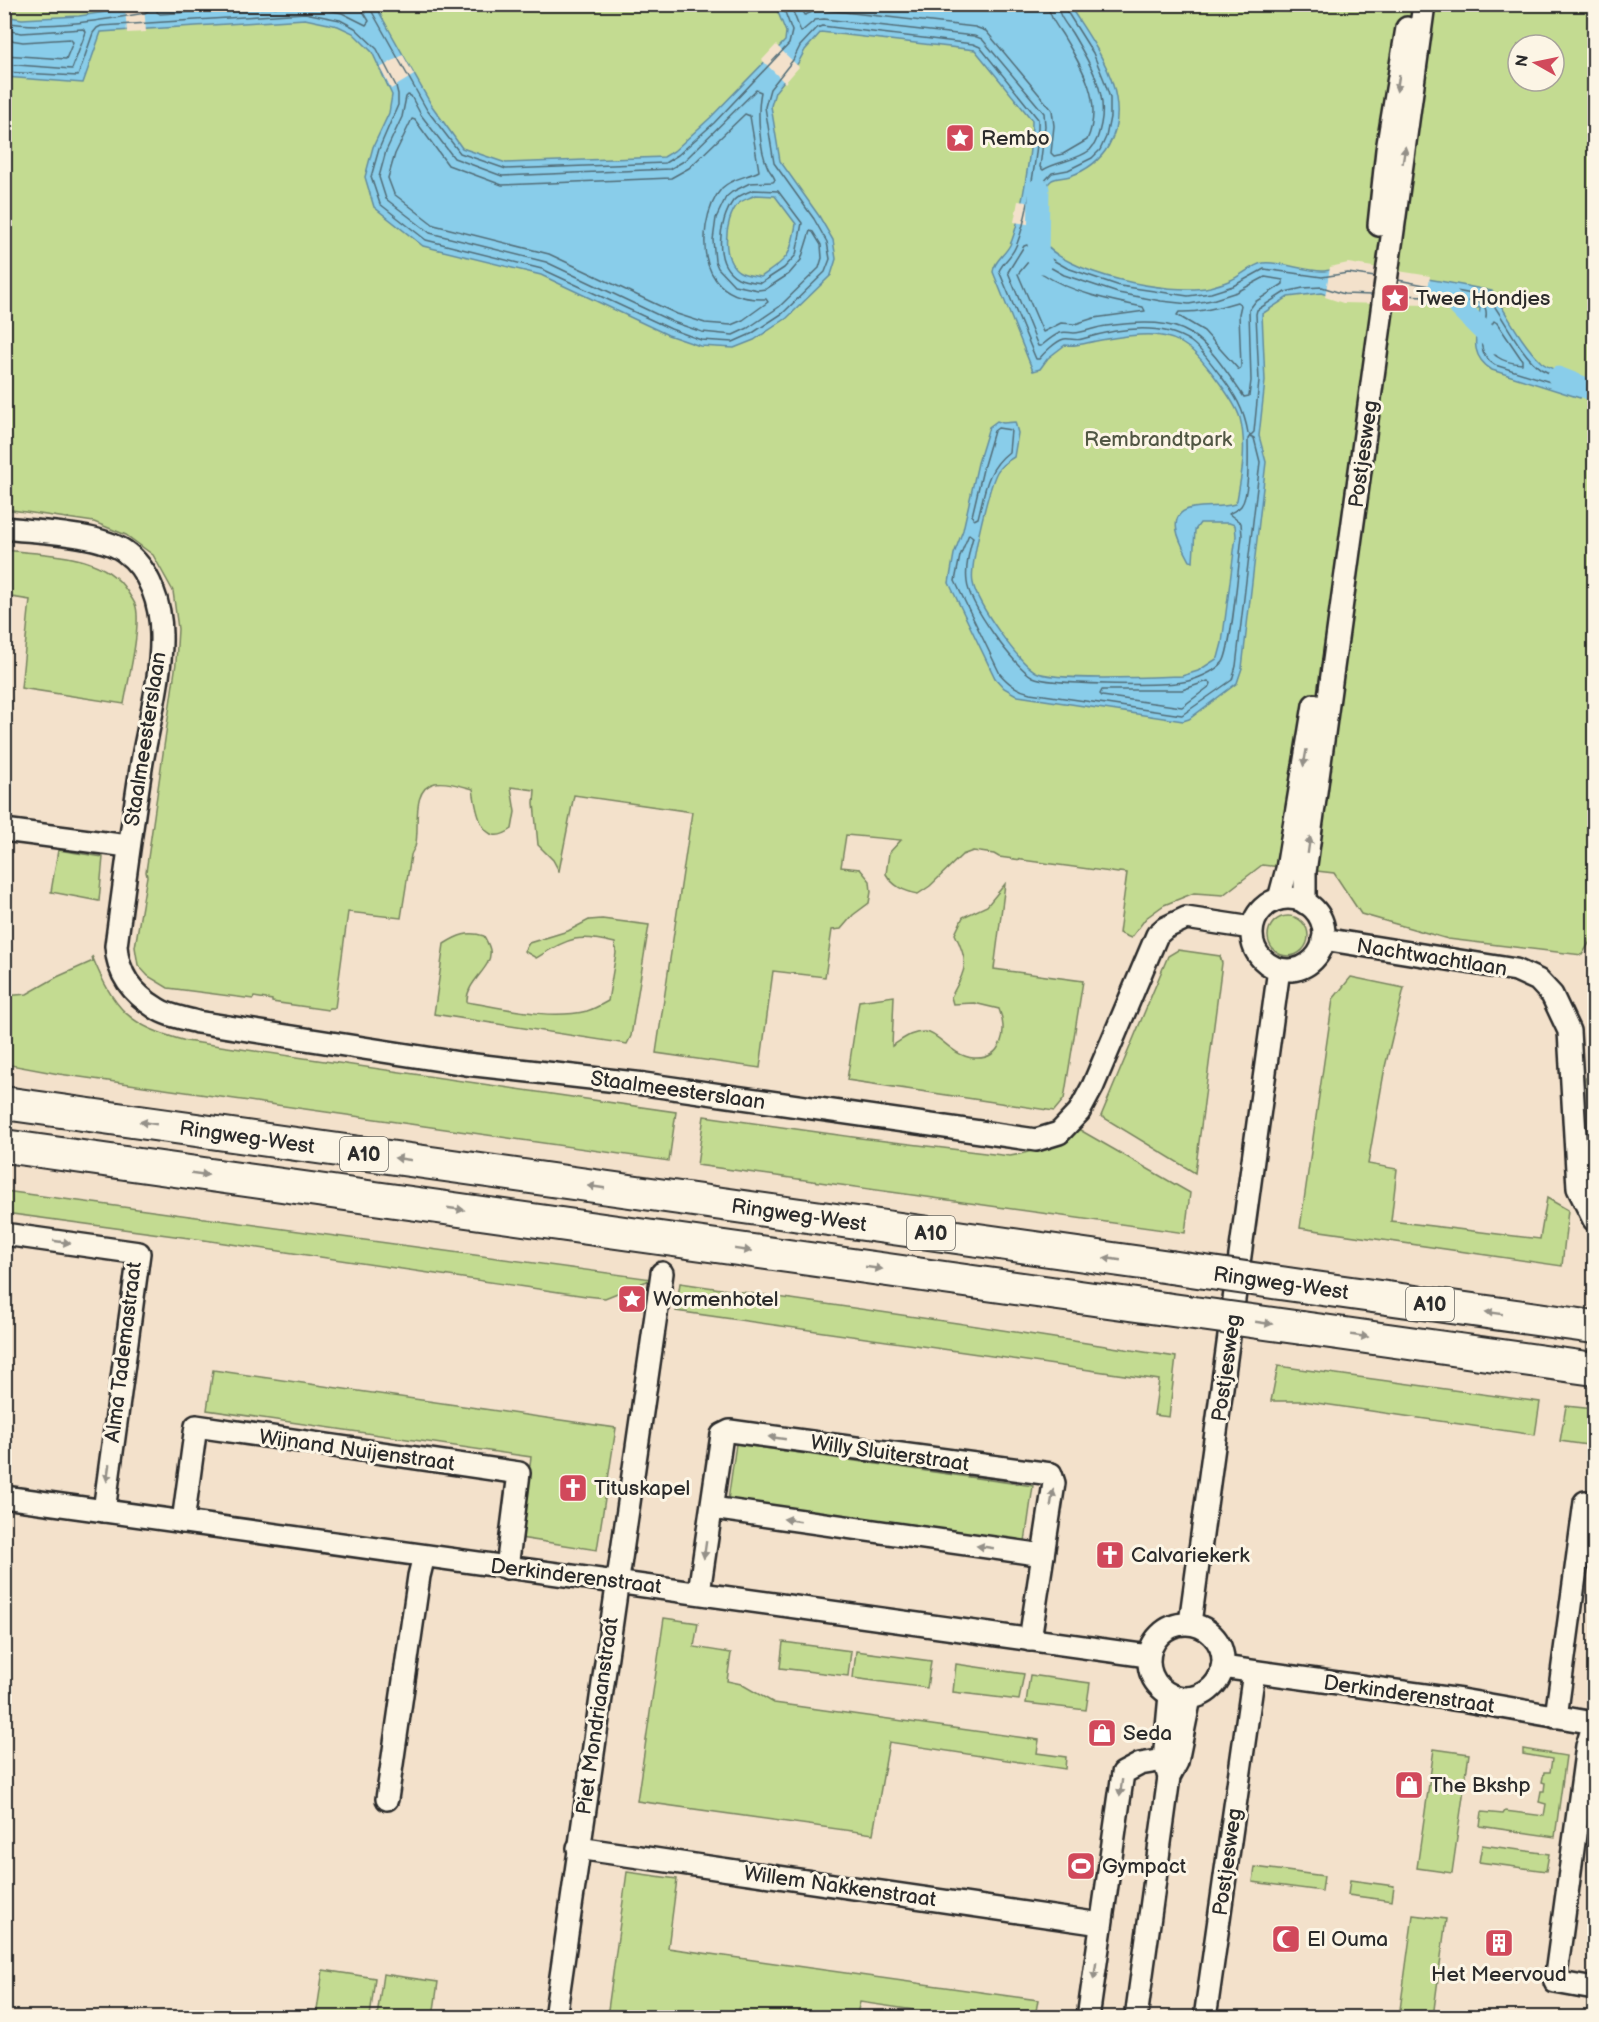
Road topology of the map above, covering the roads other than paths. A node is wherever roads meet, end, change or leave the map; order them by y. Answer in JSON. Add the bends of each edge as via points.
{"nodes":[{"id":1,"x":1410,"y":4,"type":"edge"},
{"id":2,"x":1424,"y":4,"type":"edge"},
{"id":3,"x":1388,"y":213,"type":"junction"},
{"id":4,"x":1364,"y":389,"type":"junction"},
{"id":5,"x":4,"y":528,"type":"edge"},
{"id":6,"x":4,"y":830,"type":"edge"},
{"id":7,"x":128,"y":846,"type":"junction"},
{"id":8,"x":1279,"y":899,"type":"junction"},
{"id":9,"x":1305,"y":903,"type":"junction"},
{"id":10,"x":1252,"y":928,"type":"junction"},
{"id":11,"x":1323,"y":939,"type":"junction"},
{"id":12,"x":1279,"y":969,"type":"junction"},
{"id":13,"x":4,"y":1089,"type":"edge"},
{"id":14,"x":4,"y":1103,"type":"edge"},
{"id":15,"x":74,"y":1112,"type":"junction"},
{"id":16,"x":4,"y":1146,"type":"edge"},
{"id":17,"x":80,"y":1157,"type":"junction"},
{"id":18,"x":4,"y":1161,"type":"edge"},
{"id":19,"x":1594,"y":1220,"type":"edge"},
{"id":20,"x":4,"y":1234,"type":"edge"},
{"id":21,"x":662,"y":1273,"type":"dead end"},
{"id":22,"x":1591,"y":1326,"type":"edge"},
{"id":23,"x":1588,"y":1368,"type":"edge"},
{"id":24,"x":4,"y":1497,"type":"edge"},
{"id":25,"x":1585,"y":1502,"type":"dead end"},
{"id":26,"x":712,"y":1508,"type":"junction"},
{"id":27,"x":104,"y":1511,"type":"junction"},
{"id":28,"x":183,"y":1522,"type":"junction"},
{"id":29,"x":1043,"y":1555,"type":"junction"},
{"id":30,"x":424,"y":1556,"type":"junction"},
{"id":31,"x":507,"y":1568,"type":"junction"},
{"id":32,"x":616,"y":1581,"type":"junction"},
{"id":33,"x":699,"y":1592,"type":"junction"},
{"id":34,"x":1190,"y":1623,"type":"junction"},
{"id":35,"x":1030,"y":1640,"type":"junction"},
{"id":36,"x":1148,"y":1656,"type":"junction"},
{"id":37,"x":1222,"y":1667,"type":"junction"},
{"id":38,"x":1254,"y":1672,"type":"junction"},
{"id":39,"x":1180,"y":1696,"type":"junction"},
{"id":40,"x":1556,"y":1717,"type":"junction"},
{"id":41,"x":1594,"y":1723,"type":"edge"},
{"id":42,"x":1166,"y":1769,"type":"junction"},
{"id":43,"x":387,"y":1799,"type":"dead end"},
{"id":44,"x":579,"y":1848,"type":"junction"},
{"id":45,"x":1101,"y":1924,"type":"junction"},
{"id":46,"x":1592,"y":1988,"type":"edge"},
{"id":47,"x":555,"y":2018,"type":"edge"},
{"id":48,"x":1088,"y":2018,"type":"edge"},
{"id":49,"x":1136,"y":2018,"type":"edge"},
{"id":50,"x":1204,"y":2018,"type":"edge"}],
"edges":[{"from":1,"to":3,"type":"street","name":"Postjesweg","one_way":true,"via":[[1387,150]]},
{"from":3,"to":2,"type":"street","name":"Postjesweg","one_way":true,"via":[[1405,152]]},
{"from":3,"to":4,"type":"street","name":"Postjesweg"},
{"from":4,"to":8,"type":"street","name":"Postjesweg","one_way":true},
{"from":9,"to":4,"type":"street","name":"Postjesweg","one_way":true,"via":[[1305,872]]},
{"from":5,"to":7,"type":"street","name":"Staalmeesterslaan","via":[[108,542],[126,552],[146,572],[157,602],[159,667]]},
{"from":6,"to":7,"type":"street","name":"Staalmeesterslaan"},
{"from":7,"to":10,"type":"street","name":"Staalmeesterslaan","via":[[117,959],[126,983],[157,1010],[197,1022],[466,1064],[644,1084],[1035,1140],[1059,1133],[1079,1112],[1157,935],[1186,918]]},
{"from":8,"to":9,"type":"street"},
{"from":8,"to":10,"type":"street","via":[[1261,910]]},
{"from":9,"to":11,"type":"street","via":[[1320,918]]},
{"from":10,"to":12,"type":"street","via":[[1258,955]]},
{"from":11,"to":12,"type":"street","via":[[1309,963],[1295,970]]},
{"from":11,"to":19,"type":"street","name":"Nachtwachtlaan","via":[[1516,970],[1538,980],[1552,995],[1569,1031],[1578,1188]]},
{"from":12,"to":34,"type":"street","name":"Postjesweg"},
{"from":13,"to":15,"type":"highway","number":"A10"},
{"from":14,"to":15,"type":"highway","name":"Ringweg-West","number":"A10"},
{"from":22,"to":15,"type":"highway","name":"Ringweg-West","number":"A10","one_way":true,"bridge":true},
{"from":16,"to":17,"type":"highway","name":"Ringweg-West","number":"A10"},
{"from":17,"to":18,"type":"highway","number":"A10"},
{"from":17,"to":23,"type":"highway","name":"Ringweg-West","number":"A10","one_way":true,"bridge":true},
{"from":20,"to":27,"type":"street","name":"Alma Tademastraat","one_way":true,"via":[[139,1253]]},
{"from":21,"to":32,"type":"street","name":"Piet Mondriaanstraat"},
{"from":24,"to":27,"type":"street","name":"Derkinderenstraat"},
{"from":25,"to":40,"type":"street"},
{"from":29,"to":26,"type":"street","one_way":true},
{"from":29,"to":26,"type":"street","name":"Willy Sluiterstraat","one_way":true,"via":[[1054,1484],[1051,1474],[730,1431],[722,1435]]},
{"from":26,"to":33,"type":"street","name":"Willy Sluiterstraat","one_way":true},
{"from":27,"to":28,"type":"street","name":"Derkinderenstraat"},
{"from":28,"to":30,"type":"street","name":"Derkinderenstraat"},
{"from":28,"to":31,"type":"street","name":"Wijnand Nuijenstraat","via":[[196,1426],[519,1473]]},
{"from":29,"to":35,"type":"street","name":"Willy Sluiterstraat"},
{"from":30,"to":31,"type":"street","name":"Derkinderenstraat"},
{"from":30,"to":43,"type":"street"},
{"from":31,"to":32,"type":"street","name":"Derkinderenstraat"},
{"from":32,"to":33,"type":"street","name":"Derkinderenstraat"},
{"from":32,"to":44,"type":"street","name":"Piet Mondriaanstraat"},
{"from":33,"to":35,"type":"street","name":"Derkinderenstraat"},
{"from":34,"to":36,"type":"street","via":[[1176,1624],[1163,1631]]},
{"from":34,"to":37,"type":"street","via":[[1212,1634],[1219,1644]]},
{"from":35,"to":36,"type":"street","name":"Derkinderenstraat"},
{"from":36,"to":39,"type":"street","via":[[1157,1685]]},
{"from":37,"to":38,"type":"street","name":"Derkinderenstraat"},
{"from":37,"to":39,"type":"street","via":[[1210,1689]]},
{"from":38,"to":40,"type":"street","name":"Derkinderenstraat"},
{"from":38,"to":50,"type":"street","name":"Postjesweg"},
{"from":39,"to":42,"type":"street"},
{"from":40,"to":41,"type":"street","name":"Derkinderenstraat"},
{"from":41,"to":46,"type":"street","via":[[1587,1746],[1555,1982]]},
{"from":42,"to":45,"type":"street","one_way":true,"via":[[1140,1764],[1123,1773]]},
{"from":42,"to":49,"type":"street"},
{"from":44,"to":45,"type":"street","name":"Willem Nakkenstraat"},
{"from":44,"to":47,"type":"street","name":"Piet Mondriaanstraat"},
{"from":45,"to":48,"type":"street","one_way":true}]}
